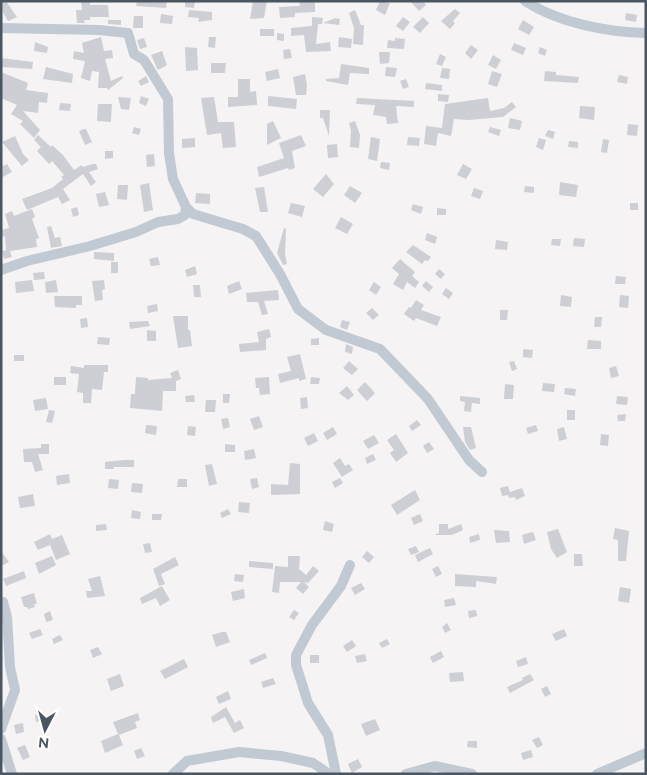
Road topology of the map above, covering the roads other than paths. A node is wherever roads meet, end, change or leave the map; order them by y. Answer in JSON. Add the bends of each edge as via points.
{"nodes":[{"id":1,"x":525,"y":1,"type":"edge"},
{"id":2,"x":1,"y":28,"type":"edge"},
{"id":3,"x":646,"y":33,"type":"edge"},
{"id":4,"x":186,"y":207,"type":"junction"},
{"id":5,"x":1,"y":270,"type":"edge"},
{"id":6,"x":482,"y":472,"type":"dead end"},
{"id":7,"x":350,"y":565,"type":"dead end"},
{"id":8,"x":1,"y":602,"type":"edge"},
{"id":9,"x":1,"y":729,"type":"edge"},
{"id":10,"x":1,"y":739,"type":"edge"},
{"id":11,"x":646,"y":753,"type":"edge"},
{"id":12,"x":12,"y":774,"type":"edge"},
{"id":13,"x":173,"y":774,"type":"edge"},
{"id":14,"x":329,"y":774,"type":"edge"},
{"id":15,"x":336,"y":774,"type":"edge"},
{"id":16,"x":406,"y":774,"type":"edge"},
{"id":17,"x":472,"y":774,"type":"edge"},
{"id":18,"x":596,"y":774,"type":"edge"}],
"edges":[{"from":1,"to":3,"type":"street","via":[[569,20],[599,28]]},
{"from":2,"to":4,"type":"street","via":[[128,33],[134,54],[144,60],[168,99],[173,179]]},
{"from":4,"to":5,"type":"street","via":[[185,215],[178,219],[158,222],[136,232]]},
{"from":4,"to":6,"type":"street","via":[[193,214],[256,236],[298,309],[326,330],[380,349],[428,399],[469,460]]},
{"from":7,"to":15,"type":"street","via":[[296,655],[308,703],[328,735]]},
{"from":8,"to":9,"type":"street","via":[[7,617],[15,690]]},
{"from":10,"to":12,"type":"street"},
{"from":11,"to":18,"type":"street"},
{"from":13,"to":14,"type":"street","via":[[187,761],[239,752],[313,763]]},
{"from":16,"to":17,"type":"street","via":[[435,766]]}]}
